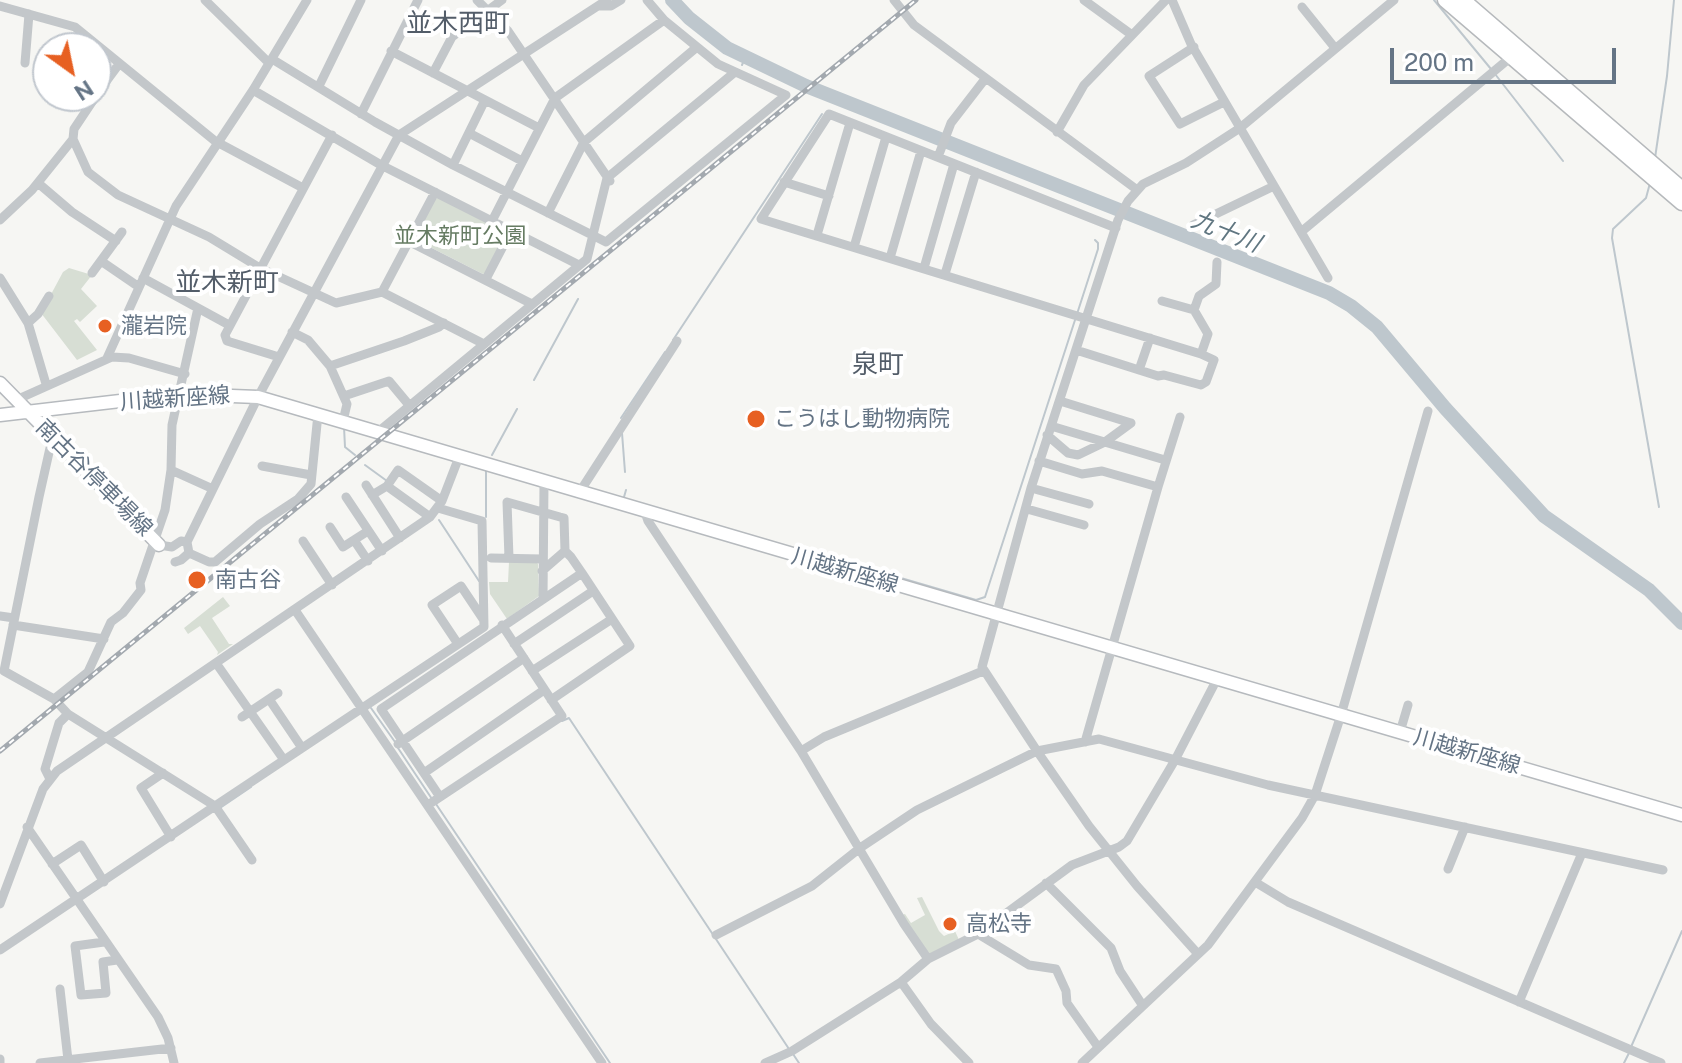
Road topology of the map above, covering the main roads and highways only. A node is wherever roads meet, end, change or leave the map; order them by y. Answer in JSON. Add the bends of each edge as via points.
{"nodes":[{"id":1,"x":1445,"y":0,"type":"edge"},
{"id":2,"x":1463,"y":0,"type":"edge"},
{"id":3,"x":1682,"y":189,"type":"edge"},
{"id":4,"x":1682,"y":203,"type":"edge"},
{"id":5,"x":0,"y":383,"type":"edge"},
{"id":6,"x":28,"y":412,"type":"junction"},
{"id":7,"x":0,"y":415,"type":"edge"},
{"id":8,"x":162,"y":544,"type":"road end"},
{"id":9,"x":1682,"y":815,"type":"edge"}],
"edges":[{"from":1,"to":4,"type":"highway"},
{"from":2,"to":3,"type":"highway"},
{"from":5,"to":6,"type":"main road","name":"南古谷停車場線"},
{"from":6,"to":7,"type":"main road","name":"川越新座線"},
{"from":6,"to":8,"type":"main road","name":"南古谷停車場線"},
{"from":6,"to":9,"type":"main road","name":"川越新座線","via":[[180,394],[258,397]]}]}
